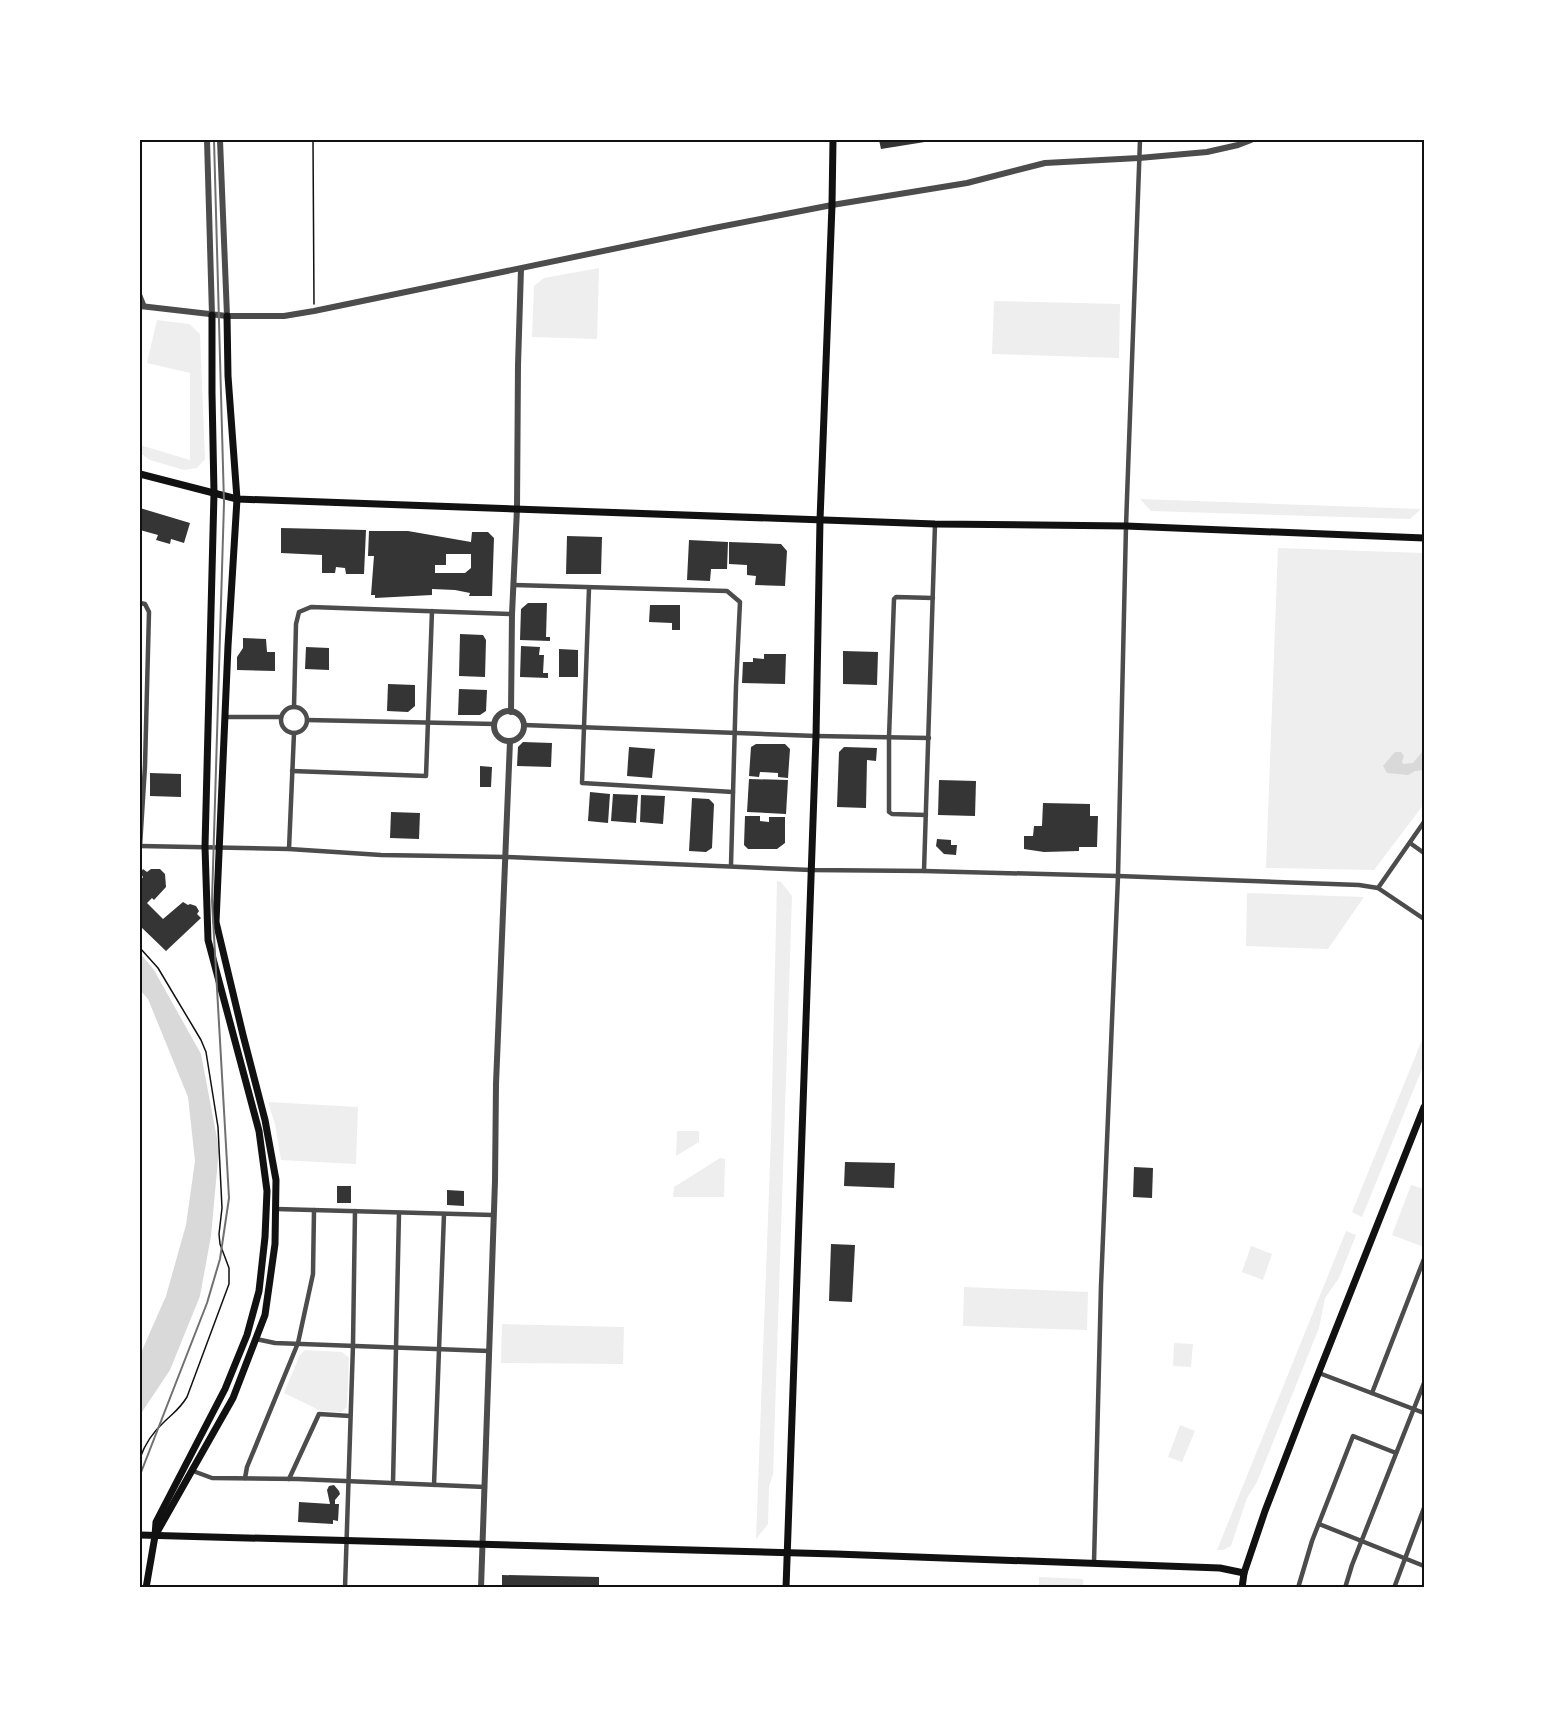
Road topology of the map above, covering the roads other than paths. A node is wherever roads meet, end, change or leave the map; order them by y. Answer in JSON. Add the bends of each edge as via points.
{"nodes":[{"id":1,"x":207,"y":140,"type":"edge"},
{"id":2,"x":220,"y":140,"type":"edge"},
{"id":3,"x":833,"y":140,"type":"edge"},
{"id":4,"x":1140,"y":140,"type":"edge"},
{"id":5,"x":1251,"y":140,"type":"edge"},
{"id":6,"x":1139,"y":158,"type":"junction"},
{"id":7,"x":832,"y":205,"type":"junction"},
{"id":8,"x":521,"y":269,"type":"junction"},
{"id":9,"x":140,"y":296,"type":"edge"},
{"id":10,"x":142,"y":305,"type":"edge"},
{"id":11,"x":212,"y":315,"type":"junction"},
{"id":12,"x":227,"y":316,"type":"junction"},
{"id":13,"x":140,"y":474,"type":"edge"},
{"id":14,"x":214,"y":493,"type":"junction"},
{"id":15,"x":237,"y":499,"type":"junction"},
{"id":16,"x":517,"y":509,"type":"junction"},
{"id":17,"x":820,"y":520,"type":"junction"},
{"id":18,"x":935,"y":524,"type":"junction"},
{"id":19,"x":1126,"y":526,"type":"junction"},
{"id":20,"x":1425,"y":538,"type":"edge"},
{"id":21,"x":514,"y":585,"type":"junction"},
{"id":22,"x":590,"y":588,"type":"junction"},
{"id":23,"x":933,"y":598,"type":"junction"},
{"id":24,"x":140,"y":603,"type":"edge"},
{"id":25,"x":432,"y":611,"type":"junction"},
{"id":26,"x":512,"y":615,"type":"junction"},
{"id":27,"x":294,"y":707,"type":"junction"},
{"id":28,"x":511,"y":712,"type":"junction"},
{"id":29,"x":225,"y":717,"type":"junction"},
{"id":30,"x":281,"y":717,"type":"junction"},
{"id":31,"x":307,"y":720,"type":"junction"},
{"id":32,"x":428,"y":723,"type":"junction"},
{"id":33,"x":495,"y":724,"type":"junction"},
{"id":34,"x":524,"y":724,"type":"junction"},
{"id":35,"x":584,"y":727,"type":"junction"},
{"id":36,"x":294,"y":733,"type":"junction"},
{"id":37,"x":735,"y":733,"type":"junction"},
{"id":38,"x":816,"y":736,"type":"junction"},
{"id":39,"x":889,"y":737,"type":"junction"},
{"id":40,"x":929,"y":738,"type":"junction"},
{"id":41,"x":510,"y":741,"type":"junction"},
{"id":42,"x":142,"y":766,"type":"edge"},
{"id":43,"x":292,"y":771,"type":"junction"},
{"id":44,"x":733,"y":792,"type":"junction"},
{"id":45,"x":926,"y":815,"type":"junction"},
{"id":46,"x":1425,"y":822,"type":"edge"},
{"id":47,"x":1410,"y":843,"type":"junction"},
{"id":48,"x":140,"y":846,"type":"edge"},
{"id":49,"x":205,"y":847,"type":"junction"},
{"id":50,"x":219,"y":848,"type":"junction"},
{"id":51,"x":289,"y":849,"type":"junction"},
{"id":52,"x":1425,"y":853,"type":"edge"},
{"id":53,"x":506,"y":857,"type":"junction"},
{"id":54,"x":731,"y":866,"type":"junction"},
{"id":55,"x":811,"y":870,"type":"junction"},
{"id":56,"x":924,"y":871,"type":"junction"},
{"id":57,"x":1118,"y":876,"type":"junction"},
{"id":58,"x":1378,"y":888,"type":"junction"},
{"id":59,"x":1425,"y":919,"type":"edge"},
{"id":60,"x":1425,"y":1107,"type":"edge"},
{"id":61,"x":276,"y":1209,"type":"junction"},
{"id":62,"x":314,"y":1210,"type":"junction"},
{"id":63,"x":355,"y":1211,"type":"junction"},
{"id":64,"x":399,"y":1213,"type":"junction"},
{"id":65,"x":444,"y":1214,"type":"junction"},
{"id":66,"x":493,"y":1215,"type":"junction"},
{"id":67,"x":1425,"y":1259,"type":"edge"},
{"id":68,"x":256,"y":1339,"type":"junction"},
{"id":69,"x":298,"y":1343,"type":"junction"},
{"id":70,"x":353,"y":1345,"type":"junction"},
{"id":71,"x":396,"y":1347,"type":"junction"},
{"id":72,"x":440,"y":1349,"type":"junction"},
{"id":73,"x":489,"y":1352,"type":"junction"},
{"id":74,"x":1319,"y":1373,"type":"junction"},
{"id":75,"x":1425,"y":1383,"type":"edge"},
{"id":76,"x":1372,"y":1393,"type":"junction"},
{"id":77,"x":1414,"y":1409,"type":"junction"},
{"id":78,"x":1425,"y":1413,"type":"edge"},
{"id":79,"x":350,"y":1416,"type":"junction"},
{"id":80,"x":1396,"y":1454,"type":"junction"},
{"id":81,"x":193,"y":1471,"type":"junction"},
{"id":82,"x":245,"y":1478,"type":"junction"},
{"id":83,"x":289,"y":1479,"type":"junction"},
{"id":84,"x":349,"y":1481,"type":"junction"},
{"id":85,"x":393,"y":1483,"type":"junction"},
{"id":86,"x":434,"y":1485,"type":"junction"},
{"id":87,"x":485,"y":1487,"type":"junction"},
{"id":88,"x":1425,"y":1508,"type":"edge"},
{"id":89,"x":1319,"y":1524,"type":"junction"},
{"id":90,"x":140,"y":1536,"type":"edge"},
{"id":91,"x":155,"y":1536,"type":"junction"},
{"id":92,"x":1362,"y":1541,"type":"junction"},
{"id":93,"x":347,"y":1542,"type":"junction"},
{"id":94,"x":482,"y":1545,"type":"junction"},
{"id":95,"x":787,"y":1553,"type":"junction"},
{"id":96,"x":1404,"y":1558,"type":"junction"},
{"id":97,"x":1095,"y":1563,"type":"junction"},
{"id":98,"x":1425,"y":1566,"type":"edge"},
{"id":99,"x":1244,"y":1573,"type":"junction"},
{"id":100,"x":146,"y":1587,"type":"edge"},
{"id":101,"x":345,"y":1587,"type":"edge"},
{"id":102,"x":481,"y":1587,"type":"edge"},
{"id":103,"x":786,"y":1587,"type":"edge"},
{"id":104,"x":1242,"y":1587,"type":"edge"},
{"id":105,"x":1298,"y":1587,"type":"edge"},
{"id":106,"x":1345,"y":1587,"type":"edge"},
{"id":107,"x":1394,"y":1587,"type":"edge"}],
"edges":[{"from":1,"to":11,"type":"street"},
{"from":2,"to":12,"type":"street"},
{"from":3,"to":7,"type":"main road"},
{"from":4,"to":6,"type":"street"},
{"from":5,"to":6,"type":"street","via":[[1207,152]]},
{"from":6,"to":7,"type":"street","via":[[1045,164],[967,183]]},
{"from":6,"to":19,"type":"street"},
{"from":7,"to":8,"type":"street"},
{"from":7,"to":17,"type":"main road"},
{"from":8,"to":12,"type":"street","via":[[284,316]]},
{"from":8,"to":16,"type":"street"},
{"from":9,"to":10,"type":"street"},
{"from":10,"to":11,"type":"street"},
{"from":11,"to":12,"type":"street"},
{"from":11,"to":14,"type":"main road"},
{"from":12,"to":15,"type":"main road"},
{"from":13,"to":14,"type":"main road"},
{"from":14,"to":15,"type":"main road"},
{"from":14,"to":49,"type":"main road"},
{"from":15,"to":16,"type":"main road"},
{"from":15,"to":29,"type":"main road"},
{"from":16,"to":17,"type":"main road"},
{"from":16,"to":21,"type":"street"},
{"from":17,"to":18,"type":"main road"},
{"from":17,"to":38,"type":"main road"},
{"from":18,"to":19,"type":"main road"},
{"from":18,"to":23,"type":"street"},
{"from":19,"to":20,"type":"main road"},
{"from":19,"to":57,"type":"street"},
{"from":21,"to":22,"type":"street"},
{"from":21,"to":26,"type":"street"},
{"from":22,"to":35,"type":"street"},
{"from":22,"to":37,"type":"street","via":[[727,591],[735,596],[740,602]]},
{"from":23,"to":39,"type":"street","via":[[894,598]]},
{"from":23,"to":40,"type":"street"},
{"from":24,"to":42,"type":"street","via":[[149,612]]},
{"from":25,"to":26,"type":"street"},
{"from":25,"to":27,"type":"street","via":[[311,607],[300,612],[296,624]]},
{"from":25,"to":32,"type":"street"},
{"from":26,"to":28,"type":"street"},
{"from":27,"to":30,"type":"street"},
{"from":27,"to":31,"type":"street","via":[[303,711]]},
{"from":28,"to":33,"type":"street","via":[[501,714]]},
{"from":28,"to":34,"type":"street","via":[[520,716]]},
{"from":29,"to":30,"type":"street"},
{"from":29,"to":50,"type":"main road"},
{"from":30,"to":36,"type":"street","via":[[284,728]]},
{"from":31,"to":32,"type":"street"},
{"from":31,"to":36,"type":"street","via":[[304,728]]},
{"from":32,"to":33,"type":"street"},
{"from":32,"to":43,"type":"street","via":[[426,776]]},
{"from":33,"to":41,"type":"street","via":[[497,735]]},
{"from":34,"to":35,"type":"street"},
{"from":34,"to":41,"type":"street","via":[[519,738]]},
{"from":35,"to":37,"type":"street"},
{"from":35,"to":44,"type":"street","via":[[582,783]]},
{"from":36,"to":43,"type":"street"},
{"from":37,"to":38,"type":"street"},
{"from":37,"to":44,"type":"street"},
{"from":38,"to":39,"type":"street"},
{"from":38,"to":55,"type":"main road"},
{"from":39,"to":40,"type":"street"},
{"from":39,"to":45,"type":"street","via":[[889,812]]},
{"from":40,"to":45,"type":"street"},
{"from":41,"to":53,"type":"street"},
{"from":42,"to":48,"type":"street"},
{"from":43,"to":51,"type":"street"},
{"from":44,"to":54,"type":"street"},
{"from":45,"to":56,"type":"street"},
{"from":46,"to":47,"type":"street"},
{"from":47,"to":52,"type":"street"},
{"from":47,"to":58,"type":"street"},
{"from":48,"to":49,"type":"street"},
{"from":49,"to":50,"type":"street"},
{"from":49,"to":91,"type":"main road","via":[[208,940],[260,1131],[267,1191],[265,1237],[259,1290],[247,1335],[225,1389],[156,1522]]},
{"from":50,"to":51,"type":"street"},
{"from":50,"to":61,"type":"main road","via":[[216,922],[266,1120],[276,1180]]},
{"from":51,"to":53,"type":"street"},
{"from":53,"to":54,"type":"street"},
{"from":53,"to":66,"type":"street"},
{"from":54,"to":55,"type":"street"},
{"from":55,"to":56,"type":"street"},
{"from":55,"to":95,"type":"main road"},
{"from":56,"to":57,"type":"street"},
{"from":57,"to":58,"type":"street"},
{"from":57,"to":97,"type":"street","via":[[1101,1286]]},
{"from":58,"to":59,"type":"street"},
{"from":60,"to":74,"type":"main road"},
{"from":61,"to":62,"type":"street"},
{"from":61,"to":68,"type":"main road","via":[[265,1315]]},
{"from":62,"to":63,"type":"street"},
{"from":62,"to":69,"type":"street","via":[[313,1274]]},
{"from":63,"to":64,"type":"street"},
{"from":63,"to":70,"type":"street"},
{"from":64,"to":65,"type":"street"},
{"from":64,"to":71,"type":"street"},
{"from":65,"to":66,"type":"street"},
{"from":65,"to":72,"type":"street"},
{"from":66,"to":73,"type":"street"},
{"from":67,"to":76,"type":"street"},
{"from":68,"to":69,"type":"street"},
{"from":68,"to":81,"type":"main road","via":[[233,1398]]},
{"from":69,"to":70,"type":"street"},
{"from":69,"to":82,"type":"street"},
{"from":70,"to":71,"type":"street"},
{"from":70,"to":79,"type":"street"},
{"from":71,"to":72,"type":"street"},
{"from":71,"to":85,"type":"street"},
{"from":72,"to":73,"type":"street"},
{"from":72,"to":86,"type":"street"},
{"from":73,"to":87,"type":"street"},
{"from":74,"to":76,"type":"street"},
{"from":74,"to":99,"type":"main road"},
{"from":75,"to":77,"type":"street"},
{"from":76,"to":77,"type":"street"},
{"from":77,"to":78,"type":"street"},
{"from":77,"to":80,"type":"street"},
{"from":79,"to":83,"type":"street","via":[[319,1414]]},
{"from":79,"to":84,"type":"street"},
{"from":80,"to":89,"type":"street","via":[[1353,1436]]},
{"from":80,"to":92,"type":"street"},
{"from":81,"to":82,"type":"street","via":[[212,1478]]},
{"from":81,"to":91,"type":"main road"},
{"from":82,"to":83,"type":"street"},
{"from":83,"to":84,"type":"street"},
{"from":84,"to":85,"type":"street"},
{"from":84,"to":93,"type":"street"},
{"from":85,"to":86,"type":"street"},
{"from":86,"to":87,"type":"street"},
{"from":87,"to":94,"type":"street"},
{"from":88,"to":96,"type":"street"},
{"from":89,"to":92,"type":"street"},
{"from":89,"to":105,"type":"street"},
{"from":90,"to":91,"type":"main road"},
{"from":91,"to":93,"type":"main road"},
{"from":91,"to":100,"type":"main road"},
{"from":92,"to":96,"type":"street"},
{"from":92,"to":106,"type":"street"},
{"from":93,"to":94,"type":"main road"},
{"from":93,"to":101,"type":"street"},
{"from":94,"to":95,"type":"main road"},
{"from":94,"to":102,"type":"street"},
{"from":95,"to":97,"type":"main road"},
{"from":95,"to":103,"type":"main road"},
{"from":96,"to":98,"type":"street"},
{"from":96,"to":107,"type":"street"},
{"from":97,"to":99,"type":"main road","via":[[1220,1568]]},
{"from":99,"to":104,"type":"main road"}]}
